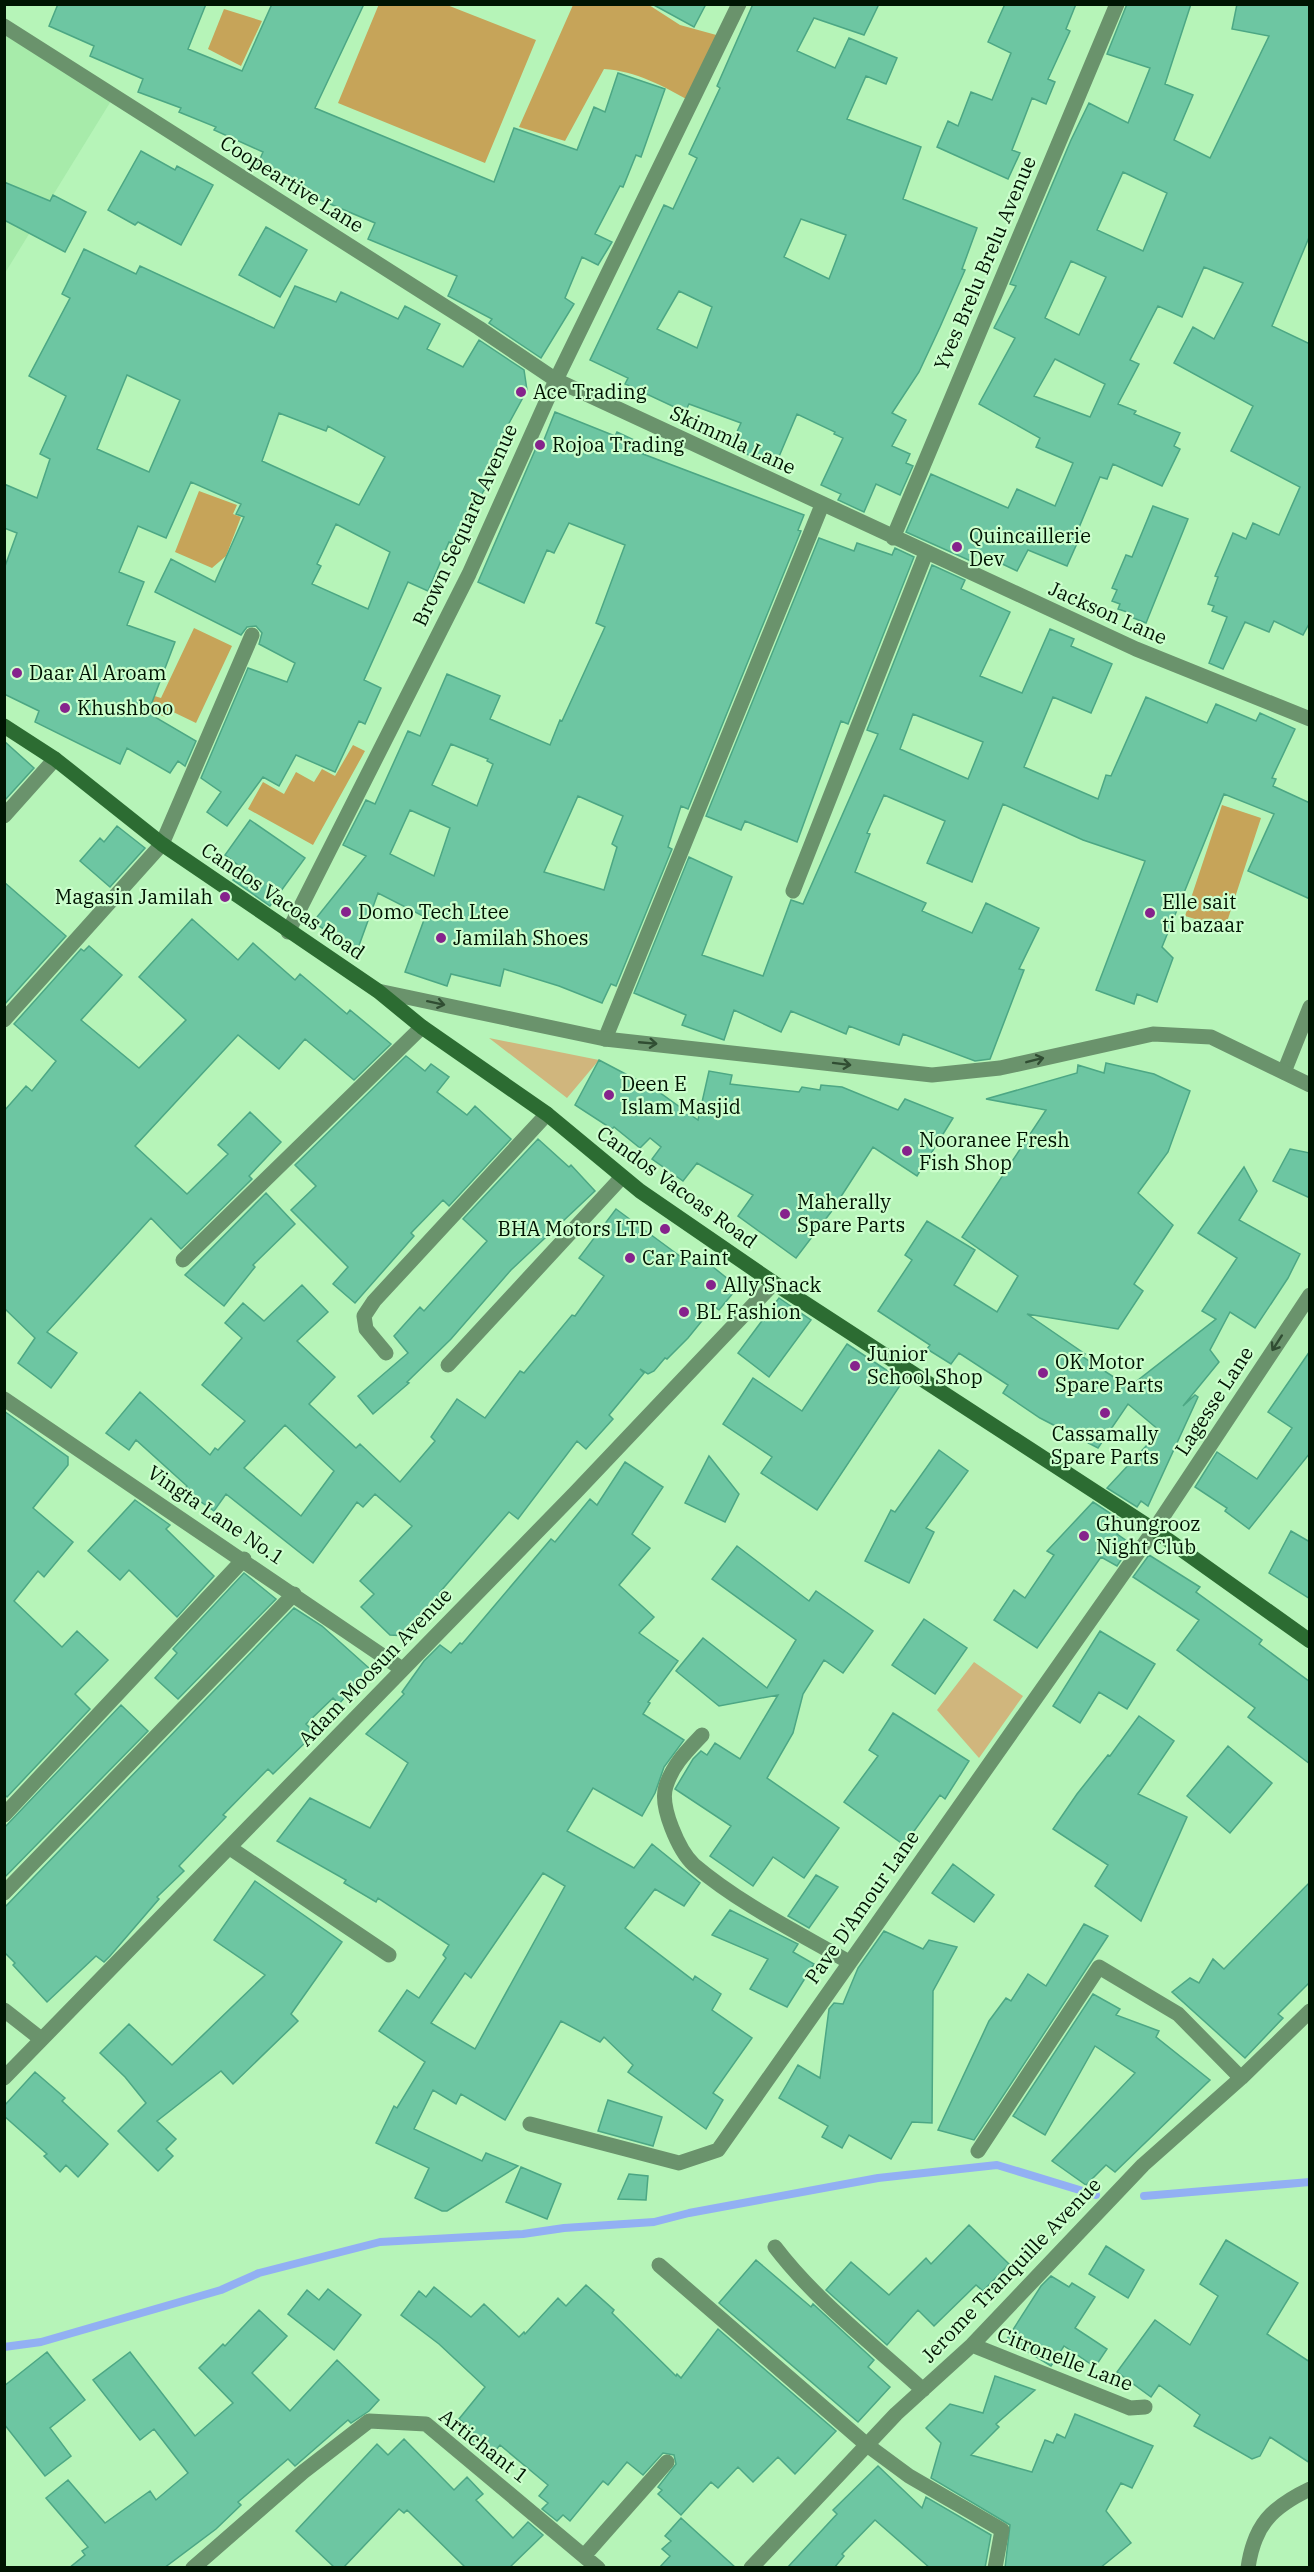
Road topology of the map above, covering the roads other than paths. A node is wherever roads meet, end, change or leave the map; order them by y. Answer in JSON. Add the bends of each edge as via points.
{"nodes":[{"id":1,"x":739,"y":4,"type":"edge"},
{"id":2,"x":1117,"y":4,"type":"edge"},
{"id":3,"x":4,"y":26,"type":"edge"},
{"id":4,"x":556,"y":380,"type":"junction"},
{"id":5,"x":822,"y":505,"type":"junction"},
{"id":6,"x":893,"y":538,"type":"junction"},
{"id":7,"x":926,"y":553,"type":"junction"},
{"id":8,"x":252,"y":635,"type":"dead end"},
{"id":9,"x":1310,"y":719,"type":"edge"},
{"id":10,"x":4,"y":726,"type":"edge"},
{"id":11,"x":55,"y":759,"type":"junction"},
{"id":12,"x":4,"y":816,"type":"edge"},
{"id":13,"x":162,"y":844,"type":"junction"},
{"id":14,"x":793,"y":891,"type":"dead end"},
{"id":15,"x":288,"y":932,"type":"junction"},
{"id":16,"x":378,"y":991,"type":"junction"},
{"id":17,"x":1310,"y":1007,"type":"edge"},
{"id":18,"x":4,"y":1020,"type":"edge"},
{"id":19,"x":422,"y":1027,"type":"junction"},
{"id":20,"x":605,"y":1039,"type":"junction"},
{"id":21,"x":1284,"y":1072,"type":"junction"},
{"id":22,"x":1310,"y":1085,"type":"edge"},
{"id":23,"x":547,"y":1114,"type":"junction"},
{"id":24,"x":622,"y":1177,"type":"junction"},
{"id":25,"x":183,"y":1260,"type":"dead end"},
{"id":26,"x":774,"y":1283,"type":"junction"},
{"id":27,"x":1310,"y":1295,"type":"edge"},
{"id":28,"x":386,"y":1353,"type":"dead end"},
{"id":29,"x":448,"y":1365,"type":"dead end"},
{"id":30,"x":4,"y":1399,"type":"edge"},
{"id":31,"x":1154,"y":1530,"type":"junction"},
{"id":32,"x":244,"y":1559,"type":"junction"},
{"id":33,"x":294,"y":1594,"type":"junction"},
{"id":34,"x":1310,"y":1641,"type":"edge"},
{"id":35,"x":402,"y":1669,"type":"junction"},
{"id":36,"x":702,"y":1735,"type":"dead end"},
{"id":37,"x":4,"y":1815,"type":"edge"},
{"id":38,"x":230,"y":1848,"type":"junction"},
{"id":39,"x":4,"y":1893,"type":"edge"},
{"id":40,"x":389,"y":1955,"type":"dead end"},
{"id":41,"x":849,"y":1962,"type":"junction"},
{"id":42,"x":4,"y":2010,"type":"edge"},
{"id":43,"x":1310,"y":2011,"type":"edge"},
{"id":44,"x":41,"y":2039,"type":"junction"},
{"id":45,"x":4,"y":2078,"type":"edge"},
{"id":46,"x":1241,"y":2078,"type":"junction"},
{"id":47,"x":530,"y":2124,"type":"dead end"},
{"id":48,"x":978,"y":2151,"type":"dead end"},
{"id":49,"x":775,"y":2247,"type":"dead end"},
{"id":50,"x":659,"y":2265,"type":"dead end"},
{"id":51,"x":972,"y":2345,"type":"junction"},
{"id":52,"x":923,"y":2390,"type":"junction"},
{"id":53,"x":1145,"y":2407,"type":"dead end"},
{"id":54,"x":867,"y":2445,"type":"junction"},
{"id":55,"x":666,"y":2462,"type":"dead end"},
{"id":56,"x":1310,"y":2488,"type":"edge"},
{"id":57,"x":584,"y":2556,"type":"junction"},
{"id":58,"x":193,"y":2568,"type":"edge"},
{"id":59,"x":598,"y":2568,"type":"edge"},
{"id":60,"x":751,"y":2568,"type":"edge"},
{"id":61,"x":995,"y":2568,"type":"edge"},
{"id":62,"x":1248,"y":2568,"type":"edge"}],
"edges":[{"from":1,"to":4,"type":"street","name":"Brown Sequard Avenue"},
{"from":2,"to":6,"type":"street","name":"Yves Brelu Brelu Avenue"},
{"from":3,"to":4,"type":"street","name":"Coopeartive Lane"},
{"from":4,"to":5,"type":"street","name":"Skimmla Lane"},
{"from":4,"to":15,"type":"street","name":"Brown Sequard Avenue","via":[[468,574]]},
{"from":5,"to":6,"type":"street","name":"Skimmla Lane"},
{"from":5,"to":20,"type":"street"},
{"from":6,"to":7,"type":"street","name":"Jackson Lane"},
{"from":7,"to":9,"type":"street","name":"Jackson Lane","via":[[1136,649]]},
{"from":7,"to":14,"type":"street"},
{"from":8,"to":13,"type":"street"},
{"from":10,"to":11,"type":"main road","name":"Candos Vacoas Road"},
{"from":11,"to":12,"type":"street"},
{"from":11,"to":13,"type":"main road","name":"Candos Vacoas Road"},
{"from":13,"to":15,"type":"main road","name":"Candos Vacoas Road"},
{"from":13,"to":18,"type":"street"},
{"from":15,"to":16,"type":"main road","name":"Candos Vacoas Road"},
{"from":16,"to":19,"type":"main road","name":"Candos Vacoas Road"},
{"from":16,"to":20,"type":"street","one_way":true},
{"from":17,"to":21,"type":"street"},
{"from":19,"to":23,"type":"main road","name":"Candos Vacoas Road"},
{"from":19,"to":25,"type":"street"},
{"from":20,"to":21,"type":"street","one_way":true,"via":[[933,1075],[1000,1068],[1153,1034],[1211,1037]]},
{"from":21,"to":22,"type":"street"},
{"from":23,"to":24,"type":"main road","name":"Candos Vacoas Road"},
{"from":23,"to":28,"type":"street","via":[[374,1301],[364,1316],[366,1329]]},
{"from":24,"to":26,"type":"main road","name":"Candos Vacoas Road"},
{"from":24,"to":29,"type":"street"},
{"from":26,"to":31,"type":"main road","name":"Candos Vacoas Road"},
{"from":26,"to":35,"type":"street","name":"Adam Moosun Avenue"},
{"from":27,"to":31,"type":"street","name":"Lagesse Lane","one_way":true},
{"from":30,"to":32,"type":"street","name":"Vingta Lane No.1"},
{"from":31,"to":34,"type":"main road","name":"Candos Vacoas Road"},
{"from":31,"to":41,"type":"street","name":"Pave D'Amour Lane"},
{"from":32,"to":33,"type":"street","name":"Vingta Lane No.1"},
{"from":32,"to":37,"type":"street"},
{"from":33,"to":35,"type":"street","name":"Vingta Lane No.1"},
{"from":33,"to":39,"type":"street"},
{"from":35,"to":38,"type":"street","name":"Adam Moosun Avenue"},
{"from":36,"to":41,"type":"street","via":[[676,1762],[665,1788],[669,1823],[692,1863],[758,1909]]},
{"from":38,"to":40,"type":"street"},
{"from":38,"to":44,"type":"street","name":"Adam Moosun Avenue"},
{"from":41,"to":47,"type":"street","name":"Pave D'Amour Lane","via":[[718,2150],[679,2163]]},
{"from":42,"to":44,"type":"street"},
{"from":43,"to":46,"type":"street","name":"Jerome Tranquille Avenue"},
{"from":44,"to":45,"type":"street","name":"Adam Moosun Avenue"},
{"from":46,"to":48,"type":"street","via":[[1178,2014],[1099,1967]]},
{"from":46,"to":51,"type":"street","name":"Jerome Tranquille Avenue","via":[[1143,2165]]},
{"from":49,"to":52,"type":"street","via":[[825,2302]]},
{"from":50,"to":54,"type":"street"},
{"from":51,"to":52,"type":"street","name":"Jerome Tranquille Avenue"},
{"from":51,"to":53,"type":"street","name":"Citronelle Lane","via":[[1130,2408]]},
{"from":52,"to":54,"type":"street","name":"Jerome Tranquille Avenue"},
{"from":54,"to":60,"type":"street","name":"Jerome Tranquille Avenue"},
{"from":54,"to":61,"type":"street","via":[[909,2476],[1002,2530]]},
{"from":55,"to":57,"type":"street"},
{"from":56,"to":62,"type":"street","via":[[1266,2517],[1251,2550]]},
{"from":57,"to":58,"type":"street","name":"Artichant 1","via":[[426,2424],[369,2421],[303,2472]]},
{"from":57,"to":59,"type":"street","name":"Artichant 1"}]}
